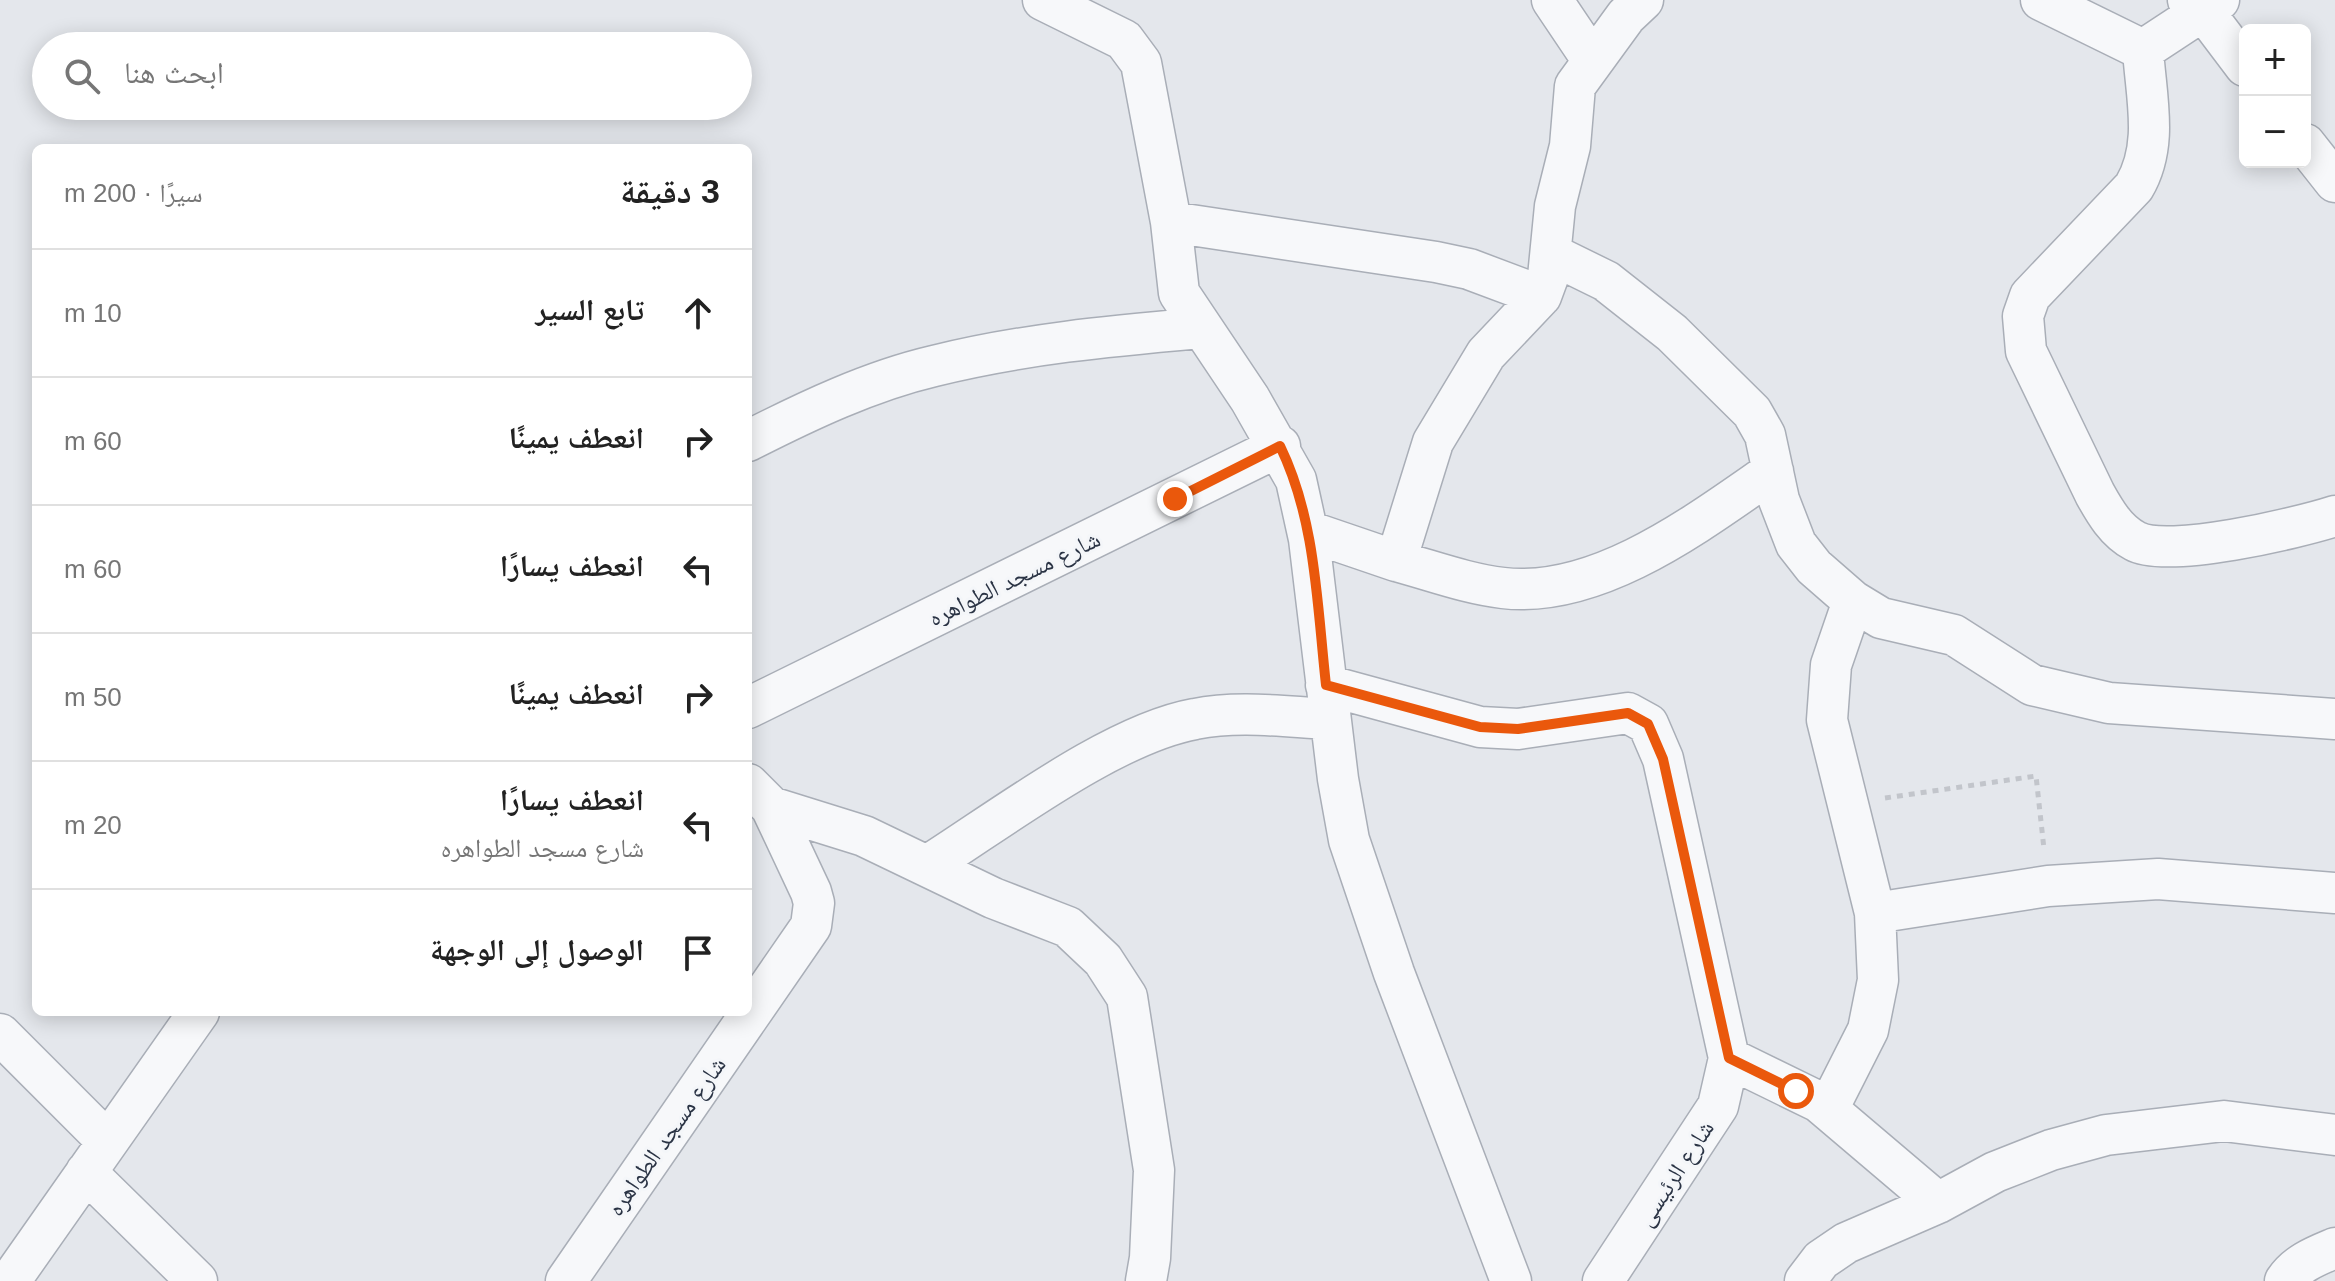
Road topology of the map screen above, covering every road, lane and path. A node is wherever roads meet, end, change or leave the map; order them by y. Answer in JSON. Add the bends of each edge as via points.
{"nodes":[{"id":1,"x":1043,"y":0,"type":"edge"},
{"id":2,"x":1552,"y":0,"type":"edge"},
{"id":3,"x":1643,"y":0,"type":"edge"},
{"id":4,"x":2041,"y":0,"type":"edge"},
{"id":5,"x":2204,"y":4,"type":"edge"},
{"id":6,"x":2143,"y":50,"type":"junction"},
{"id":7,"x":2239,"y":57,"type":"edge"},
{"id":8,"x":1593,"y":61,"type":"junction"},
{"id":9,"x":2311,"y":152,"type":"edge"},
{"id":10,"x":2335,"y":182,"type":"edge"},
{"id":11,"x":1171,"y":222,"type":"junction"},
{"id":12,"x":1551,"y":254,"type":"junction"},
{"id":13,"x":1541,"y":296,"type":"junction"},
{"id":14,"x":1200,"y":328,"type":"junction"},
{"id":15,"x":752,"y":439,"type":"edge"},
{"id":16,"x":1280,"y":446,"type":"junction"},
{"id":17,"x":1773,"y":471,"type":"junction"},
{"id":18,"x":2335,"y":516,"type":"edge"},
{"id":19,"x":1308,"y":531,"type":"junction"},
{"id":20,"x":1396,"y":561,"type":"junction"},
{"id":21,"x":1853,"y":601,"type":"junction"},
{"id":22,"x":1328,"y":702,"type":"junction"},
{"id":23,"x":752,"y":706,"type":"edge"},
{"id":24,"x":2335,"y":719,"type":"edge"},
{"id":25,"x":760,"y":796,"type":"edge"},
{"id":26,"x":1848,"y":803,"type":"junction"},
{"id":27,"x":927,"y":866,"type":"junction"},
{"id":28,"x":2048,"y":886,"type":"junction"},
{"id":29,"x":2335,"y":893,"type":"edge"},
{"id":30,"x":1875,"y":913,"type":"junction"},
{"id":31,"x":752,"y":1011,"type":"edge"},
{"id":32,"x":196,"y":1016,"type":"edge"},
{"id":33,"x":749,"y":1016,"type":"edge"},
{"id":34,"x":0,"y":1034,"type":"edge"},
{"id":35,"x":1729,"y":1058,"type":"junction"},
{"id":36,"x":1828,"y":1109,"type":"junction"},
{"id":37,"x":2335,"y":1135,"type":"edge"},
{"id":38,"x":97,"y":1156,"type":"junction"},
{"id":39,"x":1938,"y":1203,"type":"junction"},
{"id":40,"x":2335,"y":1248,"type":"edge"},
{"id":41,"x":10,"y":1281,"type":"edge"},
{"id":42,"x":197,"y":1281,"type":"edge"},
{"id":43,"x":566,"y":1281,"type":"edge"},
{"id":44,"x":1146,"y":1281,"type":"edge"},
{"id":45,"x":1511,"y":1281,"type":"edge"},
{"id":46,"x":1603,"y":1281,"type":"edge"},
{"id":47,"x":1805,"y":1281,"type":"edge"},
{"id":48,"x":2285,"y":1281,"type":"edge"}],
"edges":[{"from":1,"to":11,"type":"street","via":[[1124,40],[1141,63]]},
{"from":2,"to":8,"type":"street"},
{"from":3,"to":8,"type":"street"},
{"from":4,"to":6,"type":"street"},
{"from":5,"to":6,"type":"street"},
{"from":5,"to":7,"type":"street"},
{"from":6,"to":18,"type":"street","via":[[2151,145],[2146,168],[2030,296],[2023,316],[2026,351],[2095,494],[2108,516],[2137,542],[2155,548],[2233,539]]},
{"from":8,"to":12,"type":"street","via":[[1575,86],[1576,110],[1555,206]]},
{"from":9,"to":10,"type":"street"},
{"from":11,"to":13,"type":"street","via":[[1436,262]]},
{"from":11,"to":14,"type":"street","via":[[1179,293]]},
{"from":12,"to":13,"type":"street"},
{"from":12,"to":17,"type":"street","via":[[1606,281],[1731,389],[1765,435]]},
{"from":13,"to":20,"type":"street","via":[[1486,354],[1433,442]]},
{"from":14,"to":15,"type":"street","via":[[1067,340],[932,366],[812,408]]},
{"from":14,"to":16,"type":"street"},
{"from":16,"to":19,"type":"street","via":[[1296,480]]},
{"from":16,"to":23,"type":"street","name":"شارع مسجد الطواهره"},
{"from":17,"to":20,"type":"street","via":[[1646,554],[1575,581],[1503,588]]},
{"from":17,"to":21,"type":"street","via":[[1796,544]]},
{"from":19,"to":20,"type":"street"},
{"from":19,"to":22,"type":"street"},
{"from":21,"to":24,"type":"street","via":[[1881,618],[1954,635],[2032,685],[2109,703]]},
{"from":21,"to":26,"type":"street","via":[[1831,665],[1827,720]]},
{"from":22,"to":27,"type":"street","via":[[1194,719],[1153,730],[1103,754]]},
{"from":22,"to":35,"type":"street","via":[[1480,727],[1518,729],[1628,713],[1648,724],[1663,759]]},
{"from":22,"to":45,"type":"street","via":[[1349,840]]},
{"from":25,"to":27,"type":"street"},
{"from":25,"to":31,"type":"street","name":"شارع مسجد الطواهره","via":[[811,892],[814,914]]},
{"from":26,"to":28,"type":"path","via":[[2036,776]]},
{"from":26,"to":30,"type":"street"},
{"from":27,"to":44,"type":"street","via":[[1068,927],[1103,960],[1127,997],[1154,1170]]},
{"from":28,"to":29,"type":"street","via":[[2158,879]]},
{"from":28,"to":30,"type":"street"},
{"from":30,"to":36,"type":"street","via":[[1878,980],[1868,1030]]},
{"from":32,"to":38,"type":"street"},
{"from":33,"to":43,"type":"street","name":"شارع مسجد الطواهره"},
{"from":34,"to":38,"type":"street"},
{"from":35,"to":36,"type":"street"},
{"from":35,"to":46,"type":"street","name":"شارع الرئيسى","via":[[1712,1117]]},
{"from":36,"to":39,"type":"street"},
{"from":37,"to":39,"type":"street","via":[[2224,1121],[2106,1135],[1995,1172]]},
{"from":38,"to":41,"type":"street"},
{"from":38,"to":42,"type":"street"},
{"from":39,"to":47,"type":"street","via":[[1846,1243],[1821,1260]]},
{"from":40,"to":48,"type":"street","via":[[2312,1257]]}]}
